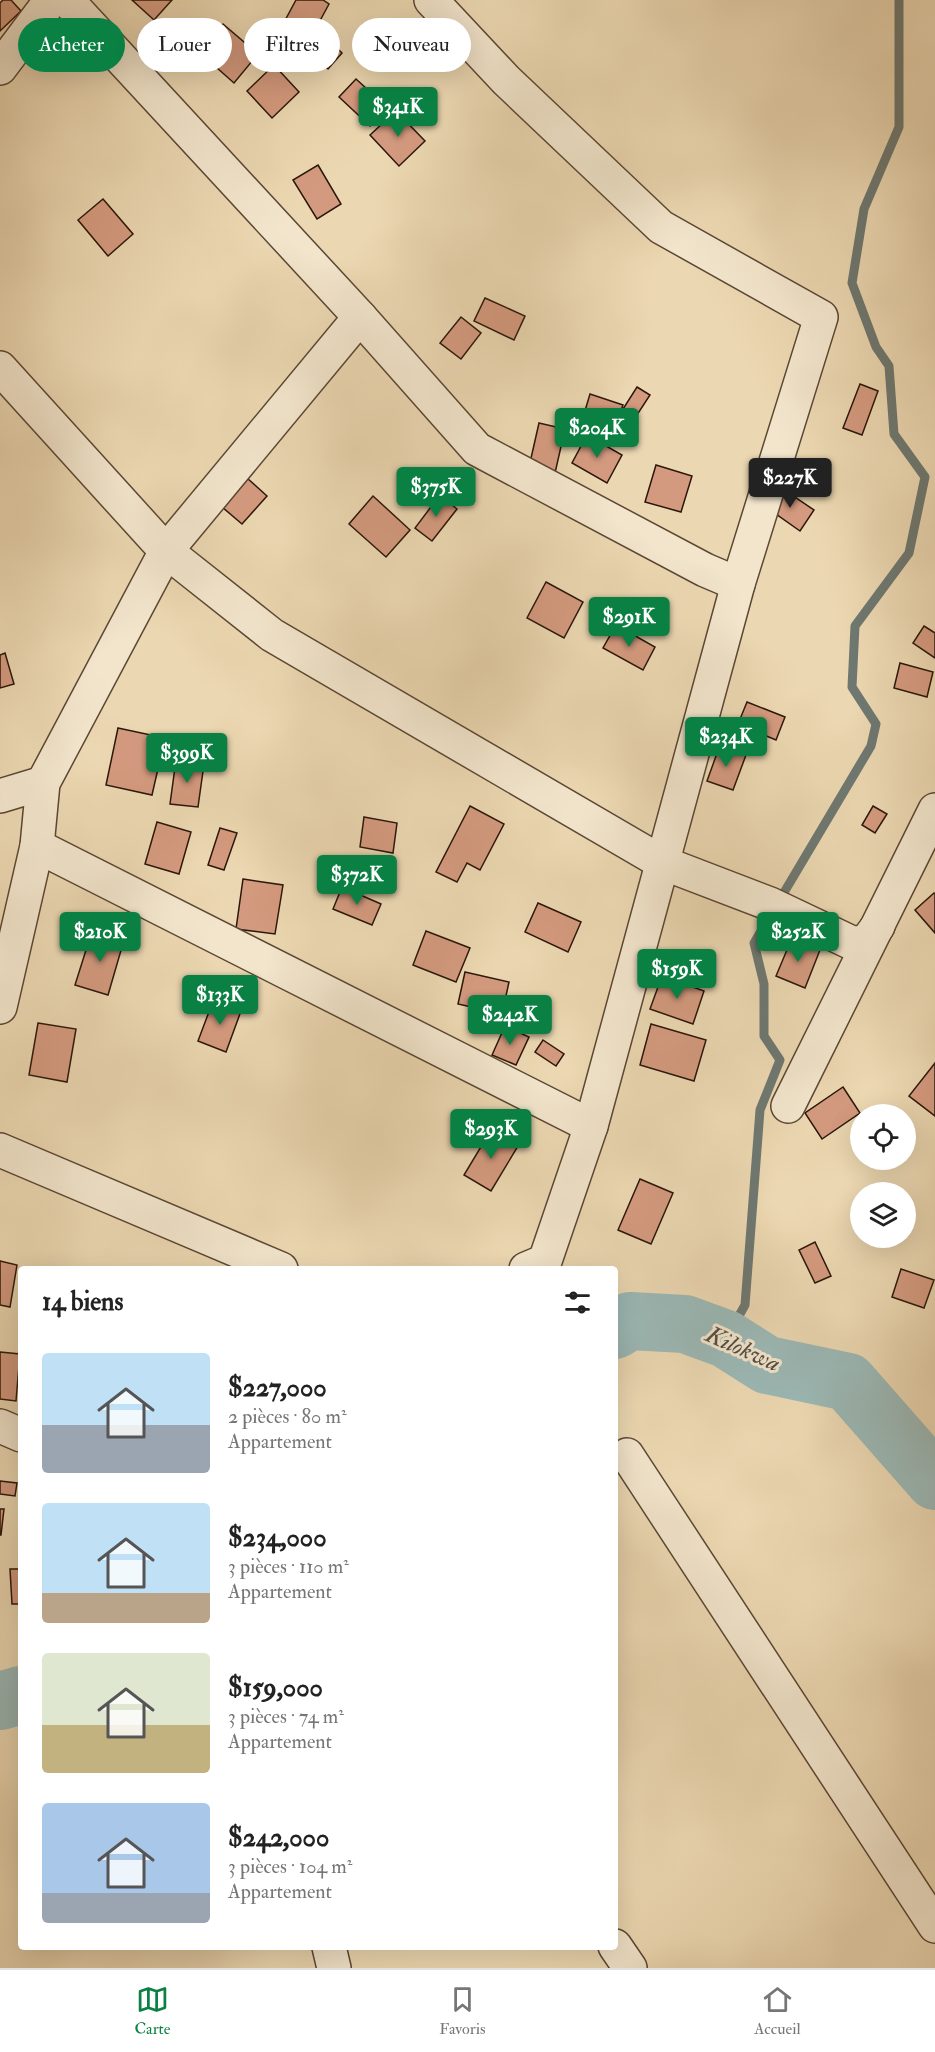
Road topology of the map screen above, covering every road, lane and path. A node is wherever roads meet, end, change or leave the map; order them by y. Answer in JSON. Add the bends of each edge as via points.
{"nodes":[{"id":1,"x":51,"y":0,"type":"edge"},
{"id":2,"x":67,"y":0,"type":"edge"},
{"id":3,"x":431,"y":0,"type":"edge"},
{"id":4,"x":0,"y":68,"type":"edge"},
{"id":5,"x":360,"y":317,"type":"junction"},
{"id":6,"x":0,"y":368,"type":"edge"},
{"id":7,"x":166,"y":551,"type":"junction"},
{"id":8,"x":738,"y":584,"type":"junction"},
{"id":9,"x":43,"y":783,"type":"junction"},
{"id":10,"x":0,"y":796,"type":"edge"},
{"id":11,"x":935,"y":810,"type":"edge"},
{"id":12,"x":37,"y":846,"type":"junction"},
{"id":13,"x":663,"y":863,"type":"junction"},
{"id":14,"x":878,"y":926,"type":"junction"},
{"id":15,"x":0,"y":1007,"type":"edge"},
{"id":16,"x":788,"y":1106,"type":"dead end"},
{"id":17,"x":591,"y":1126,"type":"junction"},
{"id":18,"x":0,"y":1150,"type":"edge"},
{"id":19,"x":536,"y":1265,"type":"edge"},
{"id":20,"x":274,"y":1266,"type":"edge"},
{"id":21,"x":0,"y":1426,"type":"edge"},
{"id":22,"x":18,"y":1434,"type":"edge"},
{"id":23,"x":627,"y":1455,"type":"dead end"},
{"id":24,"x":935,"y":1926,"type":"edge"},
{"id":25,"x":330,"y":1950,"type":"edge"},
{"id":26,"x":618,"y":1950,"type":"edge"},
{"id":27,"x":333,"y":1968,"type":"edge"},
{"id":28,"x":630,"y":1968,"type":"edge"}],
"edges":[{"from":1,"to":4,"type":"street"},
{"from":2,"to":5,"type":"street"},
{"from":3,"to":8,"type":"street","via":[[506,80],[661,227],[821,317]]},
{"from":5,"to":7,"type":"street"},
{"from":5,"to":8,"type":"street","via":[[477,449]]},
{"from":6,"to":7,"type":"street"},
{"from":7,"to":9,"type":"street"},
{"from":7,"to":13,"type":"street","via":[[272,635]]},
{"from":8,"to":13,"type":"street"},
{"from":9,"to":10,"type":"street"},
{"from":9,"to":12,"type":"street"},
{"from":11,"to":14,"type":"street"},
{"from":12,"to":15,"type":"street"},
{"from":12,"to":17,"type":"street"},
{"from":13,"to":14,"type":"street","via":[[778,908],[852,944],[866,942]]},
{"from":13,"to":17,"type":"street"},
{"from":14,"to":16,"type":"street"},
{"from":17,"to":19,"type":"street"},
{"from":18,"to":20,"type":"street"},
{"from":21,"to":22,"type":"street"},
{"from":23,"to":24,"type":"street"},
{"from":25,"to":27,"type":"street"},
{"from":26,"to":28,"type":"street"}]}
